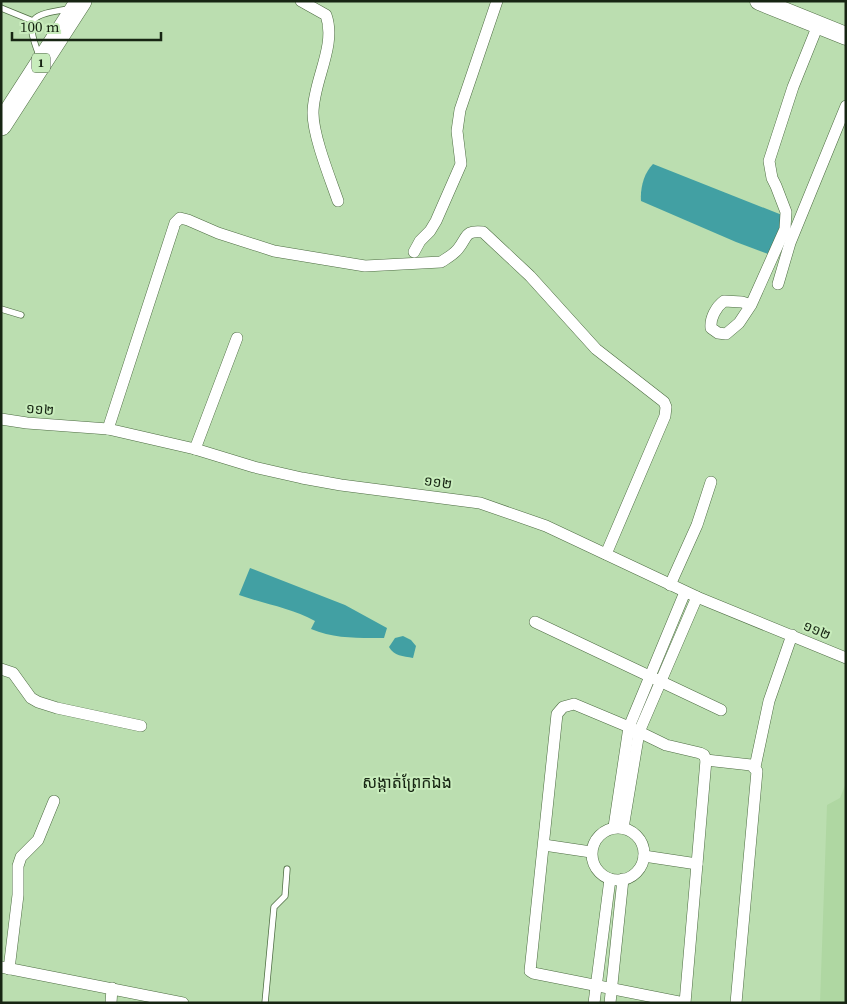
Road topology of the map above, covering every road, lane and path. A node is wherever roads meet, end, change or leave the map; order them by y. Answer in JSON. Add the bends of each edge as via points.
{"nodes":[{"id":1,"x":301,"y":1,"type":"edge"},
{"id":2,"x":498,"y":1,"type":"edge"},
{"id":3,"x":759,"y":1,"type":"edge"},
{"id":4,"x":79,"y":4,"type":"edge"},
{"id":5,"x":1,"y":8,"type":"edge"},
{"id":6,"x":33,"y":21,"type":"junction"},
{"id":7,"x":818,"y":25,"type":"junction"},
{"id":8,"x":846,"y":36,"type":"edge"},
{"id":9,"x":42,"y":62,"type":"junction"},
{"id":10,"x":846,"y":106,"type":"edge"},
{"id":11,"x":1,"y":125,"type":"edge"},
{"id":12,"x":338,"y":201,"type":"dead end"},
{"id":13,"x":414,"y":252,"type":"dead end"},
{"id":14,"x":778,"y":284,"type":"dead end"},
{"id":15,"x":751,"y":306,"type":"dead end"},
{"id":16,"x":1,"y":309,"type":"edge"},
{"id":17,"x":21,"y":315,"type":"dead end"},
{"id":18,"x":237,"y":338,"type":"dead end"},
{"id":19,"x":1,"y":419,"type":"edge"},
{"id":20,"x":108,"y":429,"type":"junction"},
{"id":21,"x":195,"y":449,"type":"junction"},
{"id":22,"x":711,"y":482,"type":"dead end"},
{"id":23,"x":606,"y":554,"type":"junction"},
{"id":24,"x":670,"y":584,"type":"junction"},
{"id":25,"x":685,"y":592,"type":"junction"},
{"id":26,"x":697,"y":597,"type":"junction"},
{"id":27,"x":536,"y":622,"type":"dead end"},
{"id":28,"x":792,"y":635,"type":"junction"},
{"id":29,"x":846,"y":658,"type":"edge"},
{"id":30,"x":1,"y":669,"type":"edge"},
{"id":31,"x":655,"y":679,"type":"junction"},
{"id":32,"x":721,"y":710,"type":"dead end"},
{"id":33,"x":141,"y":726,"type":"dead end"},
{"id":34,"x":634,"y":730,"type":"junction"},
{"id":35,"x":706,"y":760,"type":"junction"},
{"id":36,"x":755,"y":767,"type":"junction"},
{"id":37,"x":54,"y":801,"type":"dead end"},
{"id":38,"x":619,"y":828,"type":"junction"},
{"id":39,"x":544,"y":845,"type":"junction"},
{"id":40,"x":591,"y":852,"type":"junction"},
{"id":41,"x":644,"y":856,"type":"junction"},
{"id":42,"x":698,"y":864,"type":"junction"},
{"id":43,"x":287,"y":869,"type":"dead end"},
{"id":44,"x":610,"y":879,"type":"junction"},
{"id":45,"x":623,"y":879,"type":"junction"},
{"id":46,"x":5,"y":968,"type":"edge"},
{"id":47,"x":596,"y":986,"type":"junction"},
{"id":48,"x":112,"y":988,"type":"junction"},
{"id":49,"x":612,"y":989,"type":"junction"},
{"id":50,"x":167,"y":1001,"type":"edge"},
{"id":51,"x":111,"y":1003,"type":"edge"},
{"id":52,"x":183,"y":1003,"type":"edge"},
{"id":53,"x":264,"y":1003,"type":"edge"},
{"id":54,"x":594,"y":1003,"type":"edge"},
{"id":55,"x":610,"y":1003,"type":"edge"},
{"id":56,"x":685,"y":1003,"type":"edge"},
{"id":57,"x":736,"y":1003,"type":"edge"}],
"edges":[{"from":1,"to":12,"type":"street","via":[[326,15],[329,23],[313,113],[318,140]]},
{"from":2,"to":13,"type":"street","via":[[460,110],[457,130],[461,164],[436,221]]},
{"from":3,"to":7,"type":"main road"},
{"from":4,"to":6,"type":"lane","via":[[38,15]]},
{"from":4,"to":9,"type":"highway","number":"1"},
{"from":5,"to":6,"type":"lane"},
{"from":6,"to":9,"type":"lane","via":[[30,27]]},
{"from":7,"to":8,"type":"main road"},
{"from":7,"to":15,"type":"street","via":[[771,152],[770,174],[786,212],[785,229]]},
{"from":9,"to":11,"type":"highway","number":"1"},
{"from":10,"to":14,"type":"street","via":[[790,243]]},
{"from":16,"to":17,"type":"lane"},
{"from":18,"to":21,"type":"street"},
{"from":19,"to":20,"type":"street","name":"១១២"},
{"from":20,"to":21,"type":"street","name":"១១២"},
{"from":20,"to":23,"type":"street","via":[[175,223],[180,218],[274,251],[365,266],[441,262],[460,247],[465,236],[473,231],[483,232],[530,276],[596,349],[664,402],[666,407]]},
{"from":21,"to":23,"type":"street","name":"១១២","via":[[302,478],[480,503],[546,526]]},
{"from":22,"to":24,"type":"street","via":[[697,525]]},
{"from":23,"to":24,"type":"street","name":"១១២"},
{"from":24,"to":25,"type":"street","name":"១១២"},
{"from":25,"to":26,"type":"street","name":"១១២"},
{"from":25,"to":31,"type":"street"},
{"from":26,"to":28,"type":"street","name":"១១២"},
{"from":26,"to":31,"type":"street"},
{"from":27,"to":31,"type":"street"},
{"from":28,"to":29,"type":"street","name":"១១២"},
{"from":28,"to":36,"type":"street","via":[[769,701]]},
{"from":30,"to":33,"type":"street","via":[[13,673],[31,698],[38,702]]},
{"from":31,"to":32,"type":"street"},
{"from":31,"to":34,"type":"street"},
{"from":34,"to":35,"type":"street","via":[[666,746],[700,753]]},
{"from":34,"to":38,"type":"street"},
{"from":34,"to":39,"type":"street","via":[[574,704],[563,706],[557,714]]},
{"from":35,"to":36,"type":"street"},
{"from":35,"to":42,"type":"street"},
{"from":36,"to":57,"type":"street"},
{"from":37,"to":46,"type":"street","via":[[38,840],[21,856],[18,866],[18,895]]},
{"from":38,"to":40,"type":"street","via":[[606,830],[598,836]]},
{"from":38,"to":41,"type":"street","via":[[636,835],[641,841]]},
{"from":39,"to":40,"type":"street"},
{"from":39,"to":47,"type":"street","via":[[530,971]]},
{"from":40,"to":44,"type":"street","via":[[596,869]]},
{"from":41,"to":42,"type":"street"},
{"from":41,"to":45,"type":"street","via":[[639,870]]},
{"from":42,"to":56,"type":"street"},
{"from":43,"to":53,"type":"lane","via":[[285,896],[274,907]]},
{"from":44,"to":45,"type":"street"},
{"from":44,"to":47,"type":"street"},
{"from":45,"to":49,"type":"street"},
{"from":46,"to":48,"type":"street"},
{"from":47,"to":49,"type":"street"},
{"from":47,"to":54,"type":"street"},
{"from":48,"to":50,"type":"street"},
{"from":48,"to":51,"type":"street"},
{"from":49,"to":55,"type":"street"},
{"from":49,"to":56,"type":"street"},
{"from":50,"to":52,"type":"street"}]}
